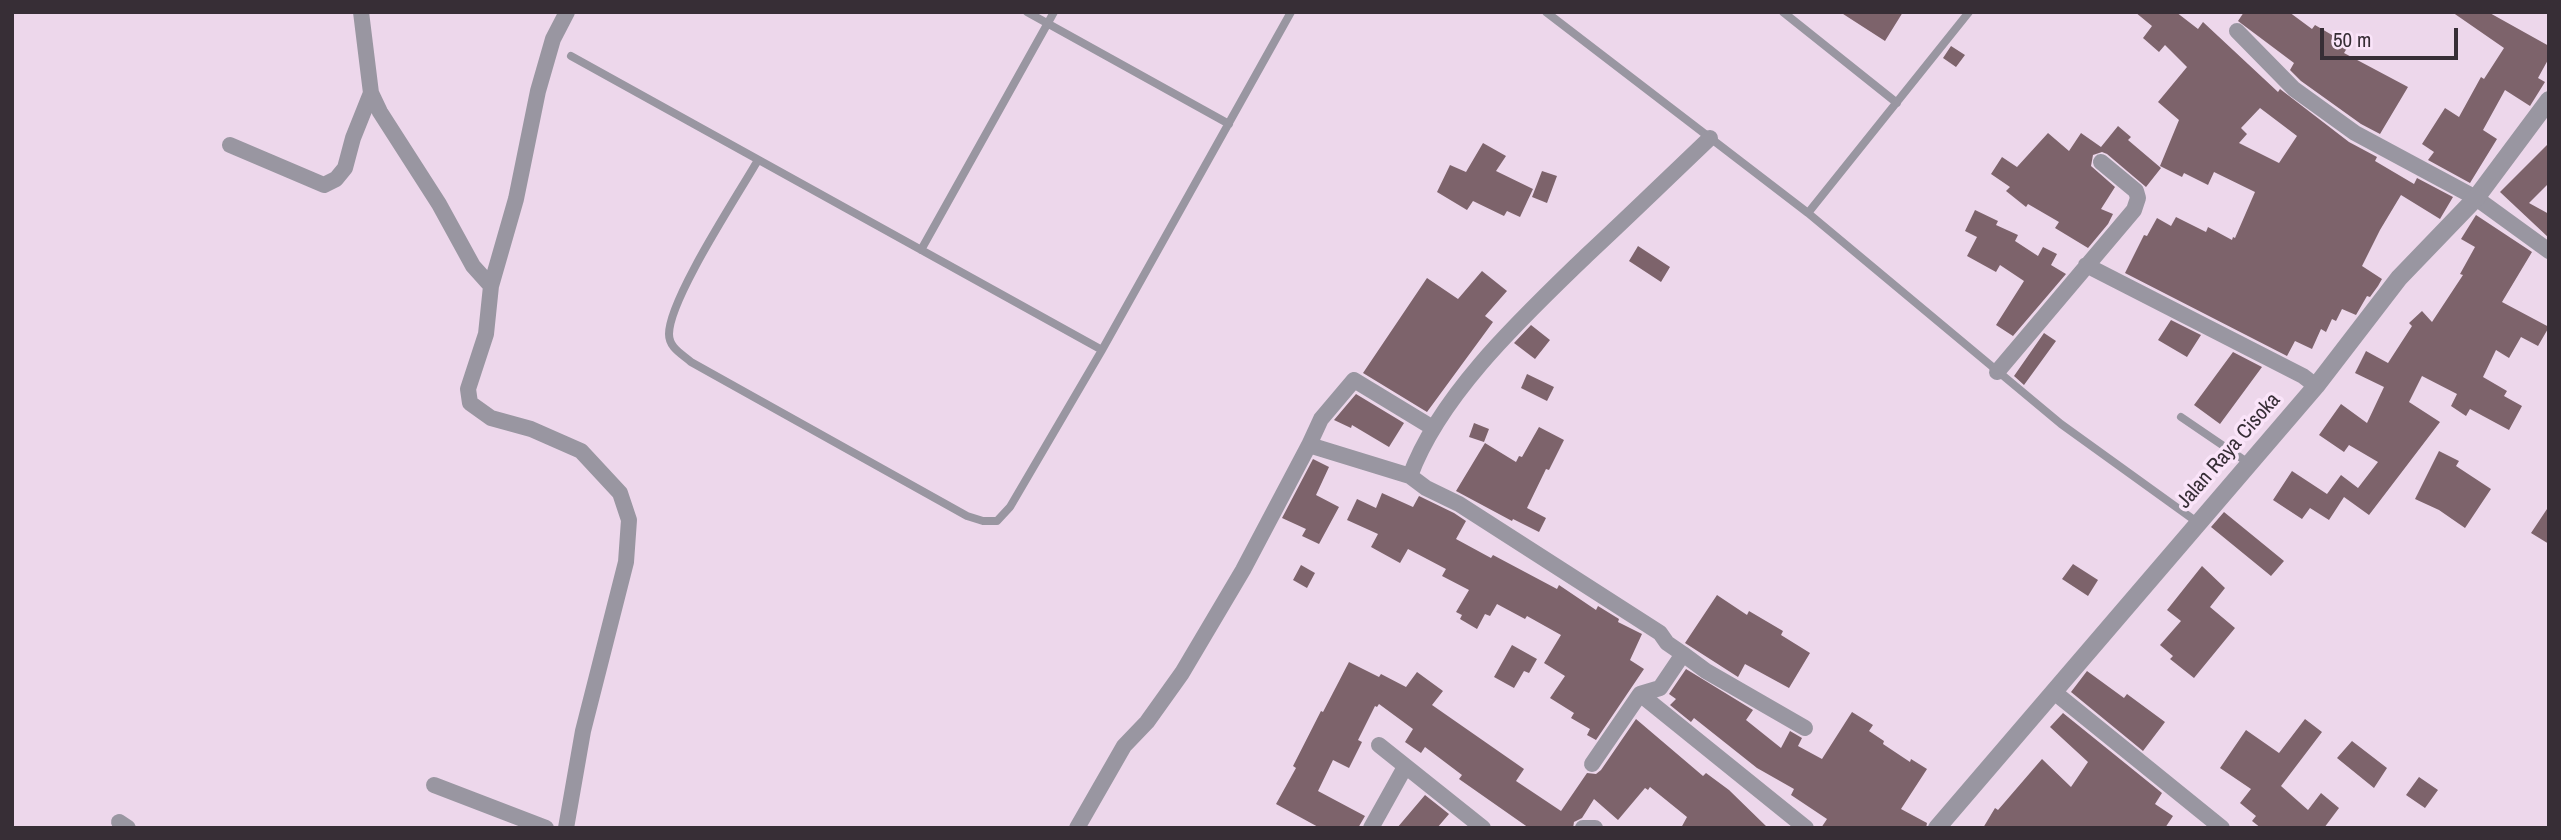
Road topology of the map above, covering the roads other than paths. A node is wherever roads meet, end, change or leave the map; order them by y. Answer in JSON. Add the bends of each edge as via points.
{"nodes":[{"id":1,"x":361,"y":12,"type":"edge"},
{"id":2,"x":567,"y":12,"type":"edge"},
{"id":3,"x":1027,"y":12,"type":"edge"},
{"id":4,"x":1054,"y":12,"type":"edge"},
{"id":5,"x":1291,"y":12,"type":"edge"},
{"id":6,"x":1546,"y":12,"type":"edge"},
{"id":7,"x":1783,"y":12,"type":"edge"},
{"id":8,"x":1969,"y":12,"type":"edge"},
{"id":9,"x":1048,"y":24,"type":"junction"},
{"id":10,"x":2237,"y":31,"type":"dead end"},
{"id":11,"x":571,"y":56,"type":"dead end"},
{"id":12,"x":371,"y":93,"type":"junction"},
{"id":13,"x":2549,"y":100,"type":"edge"},
{"id":14,"x":1897,"y":103,"type":"junction"},
{"id":15,"x":1228,"y":124,"type":"junction"},
{"id":16,"x":1710,"y":138,"type":"junction"},
{"id":17,"x":230,"y":145,"type":"dead end"},
{"id":18,"x":758,"y":160,"type":"junction"},
{"id":19,"x":2101,"y":162,"type":"dead end"},
{"id":20,"x":2476,"y":198,"type":"junction"},
{"id":21,"x":1808,"y":213,"type":"junction"},
{"id":22,"x":921,"y":250,"type":"junction"},
{"id":23,"x":2549,"y":251,"type":"edge"},
{"id":24,"x":2086,"y":265,"type":"junction"},
{"id":25,"x":491,"y":286,"type":"junction"},
{"id":26,"x":1102,"y":350,"type":"junction"},
{"id":27,"x":1997,"y":372,"type":"junction"},
{"id":28,"x":2316,"y":386,"type":"junction"},
{"id":29,"x":2181,"y":417,"type":"dead end"},
{"id":30,"x":1433,"y":428,"type":"junction"},
{"id":31,"x":1309,"y":445,"type":"junction"},
{"id":32,"x":2250,"y":464,"type":"junction"},
{"id":33,"x":1410,"y":476,"type":"junction"},
{"id":34,"x":2197,"y":522,"type":"junction"},
{"id":35,"x":1683,"y":654,"type":"junction"},
{"id":36,"x":2054,"y":692,"type":"junction"},
{"id":37,"x":1640,"y":694,"type":"junction"},
{"id":38,"x":1805,"y":728,"type":"dead end"},
{"id":39,"x":1379,"y":745,"type":"dead end"},
{"id":40,"x":1592,"y":764,"type":"dead end"},
{"id":41,"x":1405,"y":767,"type":"junction"},
{"id":42,"x":434,"y":785,"type":"dead end"},
{"id":43,"x":546,"y":828,"type":"edge"},
{"id":44,"x":566,"y":828,"type":"edge"},
{"id":45,"x":1077,"y":828,"type":"edge"},
{"id":46,"x":1371,"y":828,"type":"edge"},
{"id":47,"x":1483,"y":828,"type":"edge"},
{"id":48,"x":1583,"y":828,"type":"edge"},
{"id":49,"x":1595,"y":828,"type":"edge"},
{"id":50,"x":1807,"y":828,"type":"edge"},
{"id":51,"x":1937,"y":828,"type":"edge"},
{"id":52,"x":2222,"y":828,"type":"edge"}],
"edges":[{"from":1,"to":12,"type":"street"},
{"from":2,"to":25,"type":"street","via":[[552,39]]},
{"from":3,"to":9,"type":"lane"},
{"from":4,"to":9,"type":"lane"},
{"from":5,"to":15,"type":"lane"},
{"from":6,"to":16,"type":"lane"},
{"from":7,"to":14,"type":"lane"},
{"from":8,"to":14,"type":"lane"},
{"from":9,"to":15,"type":"lane"},
{"from":9,"to":22,"type":"lane"},
{"from":10,"to":20,"type":"street","via":[[2294,89],[2355,133]]},
{"from":11,"to":18,"type":"lane"},
{"from":12,"to":17,"type":"street","via":[[345,168],[336,180],[324,185]]},
{"from":12,"to":25,"type":"street","via":[[473,266]]},
{"from":13,"to":20,"type":"street","name":"Jalan Raya Cisoka"},
{"from":14,"to":21,"type":"lane"},
{"from":15,"to":26,"type":"lane"},
{"from":16,"to":21,"type":"lane"},
{"from":16,"to":30,"type":"street","via":[[1535,305],[1472,375]]},
{"from":18,"to":22,"type":"lane"},
{"from":18,"to":26,"type":"lane","via":[[685,287],[672,317],[671,346],[691,362],[955,510],[983,521],[997,521],[1010,507]]},
{"from":19,"to":24,"type":"street","via":[[2136,191],[2138,198],[2134,210]]},
{"from":20,"to":23,"type":"street"},
{"from":20,"to":28,"type":"street","name":"Jalan Raya Cisoka","via":[[2399,278]]},
{"from":21,"to":27,"type":"lane"},
{"from":22,"to":26,"type":"lane"},
{"from":24,"to":27,"type":"street"},
{"from":24,"to":28,"type":"street"},
{"from":25,"to":44,"type":"street","via":[[486,334],[468,389],[470,403],[491,418],[531,429],[581,452],[620,493],[629,520],[626,562],[583,731]]},
{"from":27,"to":34,"type":"lane"},
{"from":28,"to":32,"type":"street","name":"Jalan Raya Cisoka"},
{"from":29,"to":32,"type":"lane"},
{"from":30,"to":31,"type":"street","via":[[1354,380],[1321,419]]},
{"from":30,"to":33,"type":"street"},
{"from":31,"to":33,"type":"street"},
{"from":31,"to":45,"type":"street","via":[[1182,673],[1124,746]]},
{"from":32,"to":34,"type":"street","name":"Jalan Raya Cisoka"},
{"from":33,"to":35,"type":"street","via":[[1660,633]]},
{"from":34,"to":36,"type":"street","name":"Jalan Raya Cisoka"},
{"from":35,"to":37,"type":"street","via":[[1660,688]]},
{"from":35,"to":38,"type":"street"},
{"from":36,"to":51,"type":"street","name":"Jalan Raya Cisoka"},
{"from":36,"to":52,"type":"street"},
{"from":37,"to":40,"type":"street"},
{"from":37,"to":50,"type":"street"},
{"from":39,"to":41,"type":"street"},
{"from":41,"to":46,"type":"street"},
{"from":41,"to":47,"type":"street"},
{"from":42,"to":43,"type":"street"},
{"from":48,"to":49,"type":"street"}]}
